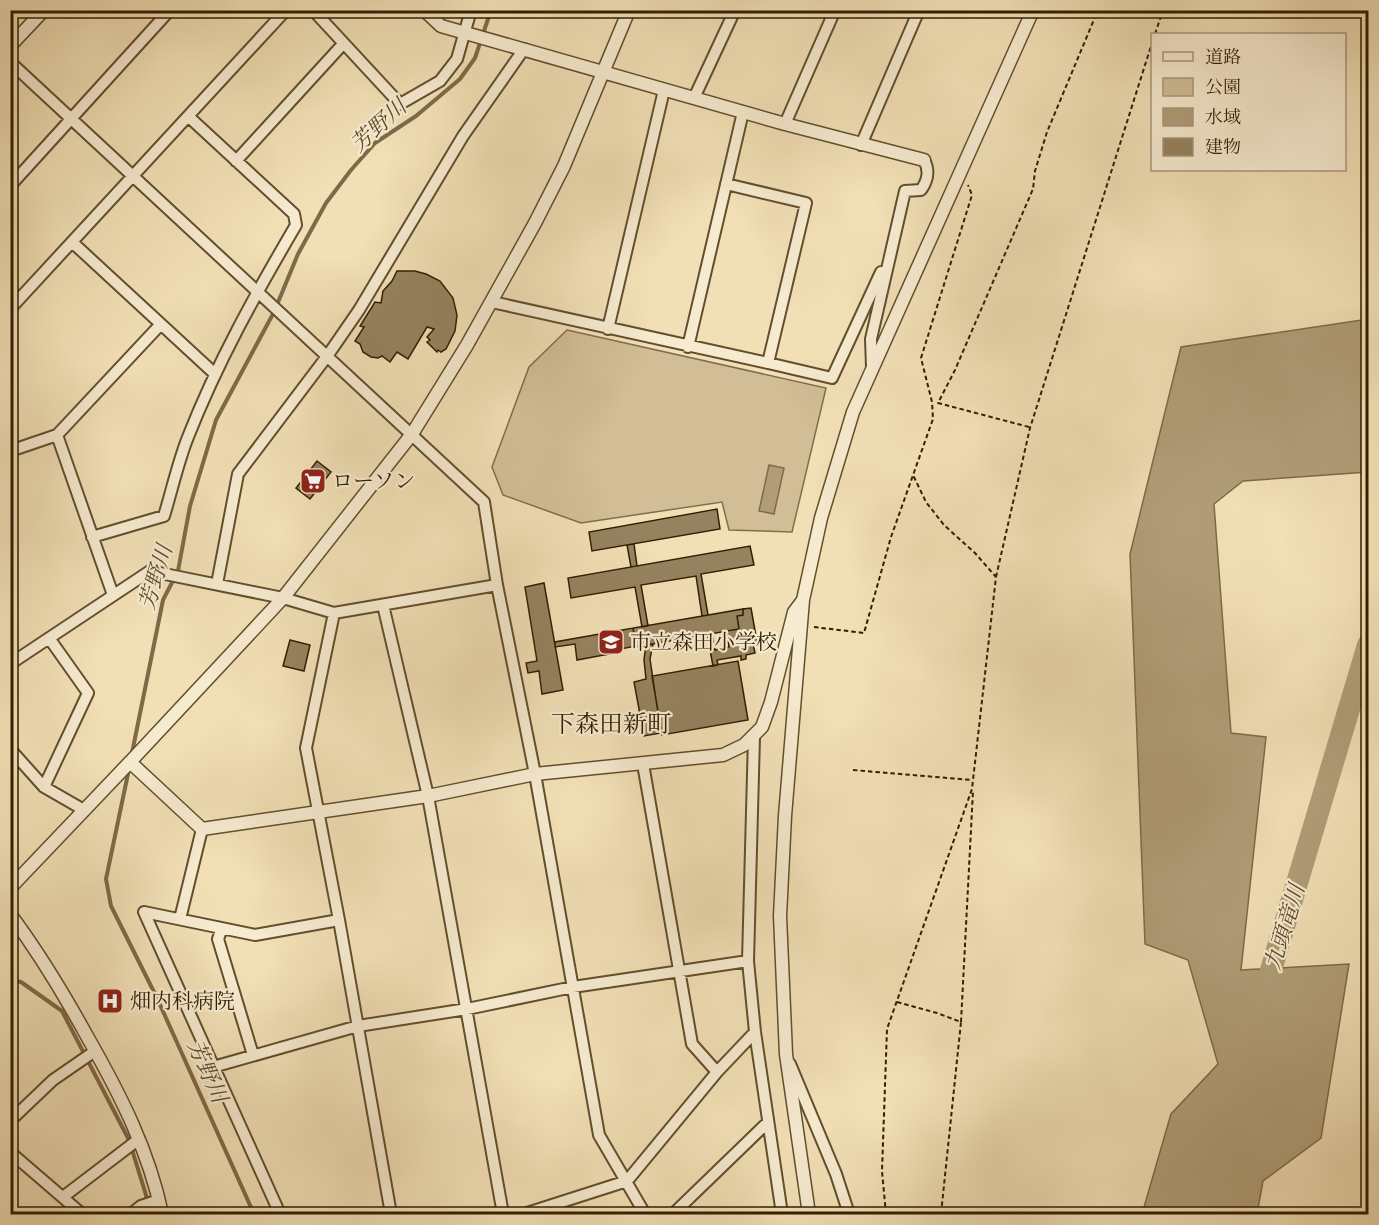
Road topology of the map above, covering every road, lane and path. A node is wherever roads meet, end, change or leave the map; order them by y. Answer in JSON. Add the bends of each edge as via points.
{"nodes":[{"id":1,"x":44,"y":10,"type":"edge"},
{"id":2,"x":170,"y":10,"type":"edge"},
{"id":3,"x":286,"y":10,"type":"edge"},
{"id":4,"x":313,"y":10,"type":"edge"},
{"id":5,"x":424,"y":10,"type":"edge"},
{"id":6,"x":471,"y":10,"type":"edge"},
{"id":7,"x":629,"y":10,"type":"edge"},
{"id":8,"x":735,"y":10,"type":"edge"},
{"id":9,"x":835,"y":10,"type":"edge"},
{"id":10,"x":919,"y":10,"type":"edge"},
{"id":11,"x":1032,"y":10,"type":"edge"},
{"id":12,"x":1098,"y":10,"type":"edge"},
{"id":13,"x":1163,"y":10,"type":"edge"},
{"id":14,"x":1155,"y":33,"type":"edge"},
{"id":15,"x":470,"y":34,"type":"junction"},
{"id":16,"x":343,"y":44,"type":"junction"},
{"id":17,"x":10,"y":46,"type":"edge"},
{"id":18,"x":1151,"y":46,"type":"edge"},
{"id":19,"x":524,"y":50,"type":"junction"},
{"id":20,"x":10,"y":62,"type":"edge"},
{"id":21,"x":604,"y":72,"type":"junction"},
{"id":22,"x":664,"y":90,"type":"junction"},
{"id":23,"x":694,"y":98,"type":"junction"},
{"id":24,"x":743,"y":112,"type":"junction"},
{"id":25,"x":189,"y":117,"type":"junction"},
{"id":26,"x":72,"y":119,"type":"junction"},
{"id":27,"x":785,"y":124,"type":"junction"},
{"id":28,"x":861,"y":145,"type":"junction"},
{"id":29,"x":924,"y":160,"type":"joint"},
{"id":30,"x":236,"y":161,"type":"junction"},
{"id":31,"x":962,"y":168,"type":"junction"},
{"id":32,"x":132,"y":177,"type":"junction"},
{"id":33,"x":726,"y":184,"type":"junction"},
{"id":34,"x":10,"y":186,"type":"edge"},
{"id":35,"x":72,"y":242,"type":"junction"},
{"id":36,"x":892,"y":248,"type":"junction"},
{"id":37,"x":257,"y":291,"type":"junction"},
{"id":38,"x":492,"y":302,"type":"junction"},
{"id":39,"x":10,"y":309,"type":"edge"},
{"id":40,"x":160,"y":325,"type":"junction"},
{"id":41,"x":608,"y":328,"type":"junction"},
{"id":42,"x":688,"y":347,"type":"junction"},
{"id":43,"x":328,"y":355,"type":"junction"},
{"id":44,"x":768,"y":363,"type":"junction"},
{"id":45,"x":872,"y":367,"type":"junction"},
{"id":46,"x":215,"y":374,"type":"junction"},
{"id":47,"x":1030,"y":428,"type":"junction"},
{"id":48,"x":411,"y":434,"type":"junction"},
{"id":49,"x":57,"y":435,"type":"junction"},
{"id":50,"x":10,"y":451,"type":"edge"},
{"id":51,"x":913,"y":475,"type":"junction"},
{"id":52,"x":92,"y":537,"type":"junction"},
{"id":53,"x":996,"y":577,"type":"junction"},
{"id":54,"x":217,"y":584,"type":"junction"},
{"id":55,"x":498,"y":585,"type":"junction"},
{"id":56,"x":113,"y":595,"type":"junction"},
{"id":57,"x":283,"y":598,"type":"junction"},
{"id":58,"x":803,"y":600,"type":"junction"},
{"id":59,"x":382,"y":605,"type":"junction"},
{"id":60,"x":334,"y":613,"type":"junction"},
{"id":61,"x":801,"y":625,"type":"junction"},
{"id":62,"x":49,"y":638,"type":"junction"},
{"id":63,"x":10,"y":664,"type":"edge"},
{"id":64,"x":754,"y":737,"type":"junction"},
{"id":65,"x":10,"y":749,"type":"edge"},
{"id":66,"x":130,"y":762,"type":"junction"},
{"id":67,"x":643,"y":764,"type":"junction"},
{"id":68,"x":853,"y":770,"type":"dead end"},
{"id":69,"x":535,"y":774,"type":"junction"},
{"id":70,"x":973,"y":780,"type":"junction"},
{"id":71,"x":44,"y":787,"type":"junction"},
{"id":72,"x":428,"y":796,"type":"junction"},
{"id":73,"x":84,"y":810,"type":"junction"},
{"id":74,"x":318,"y":812,"type":"junction"},
{"id":75,"x":202,"y":829,"type":"junction"},
{"id":76,"x":10,"y":888,"type":"edge"},
{"id":77,"x":10,"y":914,"type":"edge"},
{"id":78,"x":180,"y":919,"type":"junction"},
{"id":79,"x":339,"y":920,"type":"junction"},
{"id":80,"x":222,"y":928,"type":"junction"},
{"id":81,"x":748,"y":961,"type":"junction"},
{"id":82,"x":679,"y":971,"type":"junction"},
{"id":83,"x":573,"y":987,"type":"junction"},
{"id":84,"x":897,"y":1002,"type":"junction"},
{"id":85,"x":467,"y":1009,"type":"junction"},
{"id":86,"x":961,"y":1022,"type":"junction"},
{"id":87,"x":358,"y":1026,"type":"junction"},
{"id":88,"x":755,"y":1032,"type":"junction"},
{"id":89,"x":95,"y":1051,"type":"junction"},
{"id":90,"x":786,"y":1054,"type":"junction"},
{"id":91,"x":253,"y":1055,"type":"junction"},
{"id":92,"x":213,"y":1067,"type":"junction"},
{"id":93,"x":717,"y":1072,"type":"junction"},
{"id":94,"x":10,"y":1121,"type":"edge"},
{"id":95,"x":767,"y":1123,"type":"junction"},
{"id":96,"x":139,"y":1139,"type":"junction"},
{"id":97,"x":10,"y":1152,"type":"edge"},
{"id":98,"x":627,"y":1181,"type":"junction"},
{"id":99,"x":63,"y":1197,"type":"junction"},
{"id":100,"x":159,"y":1200,"type":"junction"},
{"id":101,"x":82,"y":1215,"type":"edge"},
{"id":102,"x":131,"y":1215,"type":"edge"},
{"id":103,"x":162,"y":1215,"type":"edge"},
{"id":104,"x":280,"y":1215,"type":"edge"},
{"id":105,"x":391,"y":1215,"type":"edge"},
{"id":106,"x":503,"y":1215,"type":"edge"},
{"id":107,"x":524,"y":1215,"type":"edge"},
{"id":108,"x":645,"y":1215,"type":"edge"},
{"id":109,"x":673,"y":1215,"type":"edge"},
{"id":110,"x":782,"y":1215,"type":"edge"},
{"id":111,"x":809,"y":1215,"type":"edge"},
{"id":112,"x":849,"y":1215,"type":"edge"},
{"id":113,"x":886,"y":1215,"type":"edge"},
{"id":114,"x":941,"y":1215,"type":"edge"}],
"edges":[{"from":1,"to":17,"type":"street"},
{"from":2,"to":26,"type":"street"},
{"from":3,"to":25,"type":"street"},
{"from":4,"to":16,"type":"street"},
{"from":5,"to":15,"type":"street","via":[[441,26]]},
{"from":6,"to":15,"type":"street"},
{"from":7,"to":21,"type":"street"},
{"from":8,"to":23,"type":"street"},
{"from":9,"to":27,"type":"street"},
{"from":10,"to":28,"type":"street"},
{"from":11,"to":31,"type":"street"},
{"from":12,"to":47,"type":"path","via":[[1047,132],[1033,189],[938,403]]},
{"from":13,"to":14,"type":"path"},
{"from":15,"to":16,"type":"street","via":[[458,59],[440,81],[400,104]]},
{"from":15,"to":19,"type":"street"},
{"from":16,"to":30,"type":"street"},
{"from":18,"to":47,"type":"path"},
{"from":19,"to":21,"type":"street"},
{"from":19,"to":43,"type":"street","via":[[463,136]]},
{"from":20,"to":26,"type":"street"},
{"from":21,"to":22,"type":"street"},
{"from":21,"to":38,"type":"street","via":[[564,166]]},
{"from":22,"to":23,"type":"street"},
{"from":22,"to":41,"type":"street"},
{"from":23,"to":24,"type":"street"},
{"from":24,"to":27,"type":"street"},
{"from":24,"to":33,"type":"street"},
{"from":25,"to":30,"type":"street"},
{"from":25,"to":32,"type":"street"},
{"from":26,"to":32,"type":"street"},
{"from":26,"to":34,"type":"street"},
{"from":27,"to":28,"type":"street"},
{"from":28,"to":29,"type":"street"},
{"from":29,"to":36,"type":"street","via":[[927,180],[921,190],[905,191]]},
{"from":30,"to":37,"type":"street","via":[[294,214],[296,225]]},
{"from":31,"to":45,"type":"street"},
{"from":31,"to":51,"type":"path","via":[[972,195],[921,358],[933,419]]},
{"from":32,"to":35,"type":"street"},
{"from":32,"to":37,"type":"street"},
{"from":33,"to":42,"type":"street"},
{"from":33,"to":44,"type":"street","via":[[806,203]]},
{"from":35,"to":39,"type":"street"},
{"from":35,"to":40,"type":"street"},
{"from":36,"to":44,"type":"street","via":[[832,378]]},
{"from":36,"to":45,"type":"street","via":[[871,339]]},
{"from":37,"to":43,"type":"street"},
{"from":37,"to":46,"type":"street"},
{"from":38,"to":41,"type":"street"},
{"from":38,"to":48,"type":"street"},
{"from":40,"to":46,"type":"street"},
{"from":40,"to":49,"type":"street"},
{"from":41,"to":42,"type":"street"},
{"from":42,"to":44,"type":"street"},
{"from":43,"to":48,"type":"street"},
{"from":43,"to":54,"type":"street","via":[[238,474]]},
{"from":45,"to":58,"type":"street","via":[[837,461]]},
{"from":46,"to":52,"type":"street","via":[[187,439],[164,516]]},
{"from":47,"to":53,"type":"path"},
{"from":48,"to":55,"type":"street","via":[[484,502]]},
{"from":48,"to":57,"type":"street"},
{"from":49,"to":50,"type":"street"},
{"from":49,"to":52,"type":"street"},
{"from":51,"to":53,"type":"path","via":[[926,502],[944,525]]},
{"from":51,"to":61,"type":"path","via":[[864,633]]},
{"from":52,"to":56,"type":"street"},
{"from":53,"to":70,"type":"path"},
{"from":54,"to":56,"type":"street","via":[[150,572]]},
{"from":54,"to":57,"type":"street"},
{"from":55,"to":59,"type":"street"},
{"from":55,"to":69,"type":"street"},
{"from":56,"to":62,"type":"street"},
{"from":57,"to":60,"type":"street"},
{"from":57,"to":66,"type":"street"},
{"from":58,"to":61,"type":"street"},
{"from":58,"to":64,"type":"street","via":[[794,612],[771,702]]},
{"from":59,"to":60,"type":"street"},
{"from":59,"to":72,"type":"street"},
{"from":60,"to":74,"type":"street","via":[[306,748]]},
{"from":61,"to":90,"type":"street","via":[[780,916]]},
{"from":62,"to":63,"type":"street"},
{"from":62,"to":71,"type":"street","via":[[88,693]]},
{"from":64,"to":67,"type":"street","via":[[723,755]]},
{"from":64,"to":81,"type":"street"},
{"from":65,"to":71,"type":"street"},
{"from":66,"to":73,"type":"street"},
{"from":66,"to":75,"type":"street"},
{"from":67,"to":69,"type":"street"},
{"from":67,"to":82,"type":"street"},
{"from":68,"to":70,"type":"path"},
{"from":69,"to":72,"type":"street"},
{"from":69,"to":83,"type":"street"},
{"from":70,"to":84,"type":"path"},
{"from":70,"to":86,"type":"path"},
{"from":71,"to":73,"type":"street"},
{"from":72,"to":74,"type":"street"},
{"from":72,"to":85,"type":"street"},
{"from":73,"to":76,"type":"street"},
{"from":74,"to":75,"type":"street"},
{"from":74,"to":79,"type":"street"},
{"from":75,"to":78,"type":"street"},
{"from":77,"to":89,"type":"street"},
{"from":78,"to":80,"type":"street"},
{"from":78,"to":92,"type":"street","via":[[144,912]]},
{"from":79,"to":80,"type":"street","via":[[255,935]]},
{"from":79,"to":87,"type":"street"},
{"from":80,"to":91,"type":"street","via":[[218,939]]},
{"from":81,"to":82,"type":"street"},
{"from":81,"to":88,"type":"street"},
{"from":82,"to":83,"type":"street"},
{"from":82,"to":93,"type":"street","via":[[692,1044]]},
{"from":83,"to":85,"type":"street"},
{"from":83,"to":98,"type":"street","via":[[599,1135]]},
{"from":84,"to":86,"type":"path"},
{"from":84,"to":113,"type":"path","via":[[887,1029],[882,1171]]},
{"from":85,"to":87,"type":"street"},
{"from":85,"to":106,"type":"street"},
{"from":86,"to":114,"type":"path"},
{"from":87,"to":91,"type":"street"},
{"from":87,"to":105,"type":"street"},
{"from":88,"to":93,"type":"street"},
{"from":88,"to":95,"type":"street"},
{"from":89,"to":94,"type":"street","via":[[52,1080]]},
{"from":89,"to":96,"type":"street"},
{"from":90,"to":111,"type":"street"},
{"from":90,"to":112,"type":"street"},
{"from":91,"to":92,"type":"street"},
{"from":92,"to":104,"type":"street"},
{"from":93,"to":98,"type":"street"},
{"from":95,"to":109,"type":"street"},
{"from":95,"to":110,"type":"street"},
{"from":96,"to":99,"type":"street"},
{"from":96,"to":100,"type":"street"},
{"from":97,"to":99,"type":"street"},
{"from":98,"to":107,"type":"street"},
{"from":98,"to":108,"type":"street"},
{"from":99,"to":101,"type":"street"},
{"from":100,"to":102,"type":"street","via":[[141,1206]]},
{"from":100,"to":103,"type":"street"}]}
